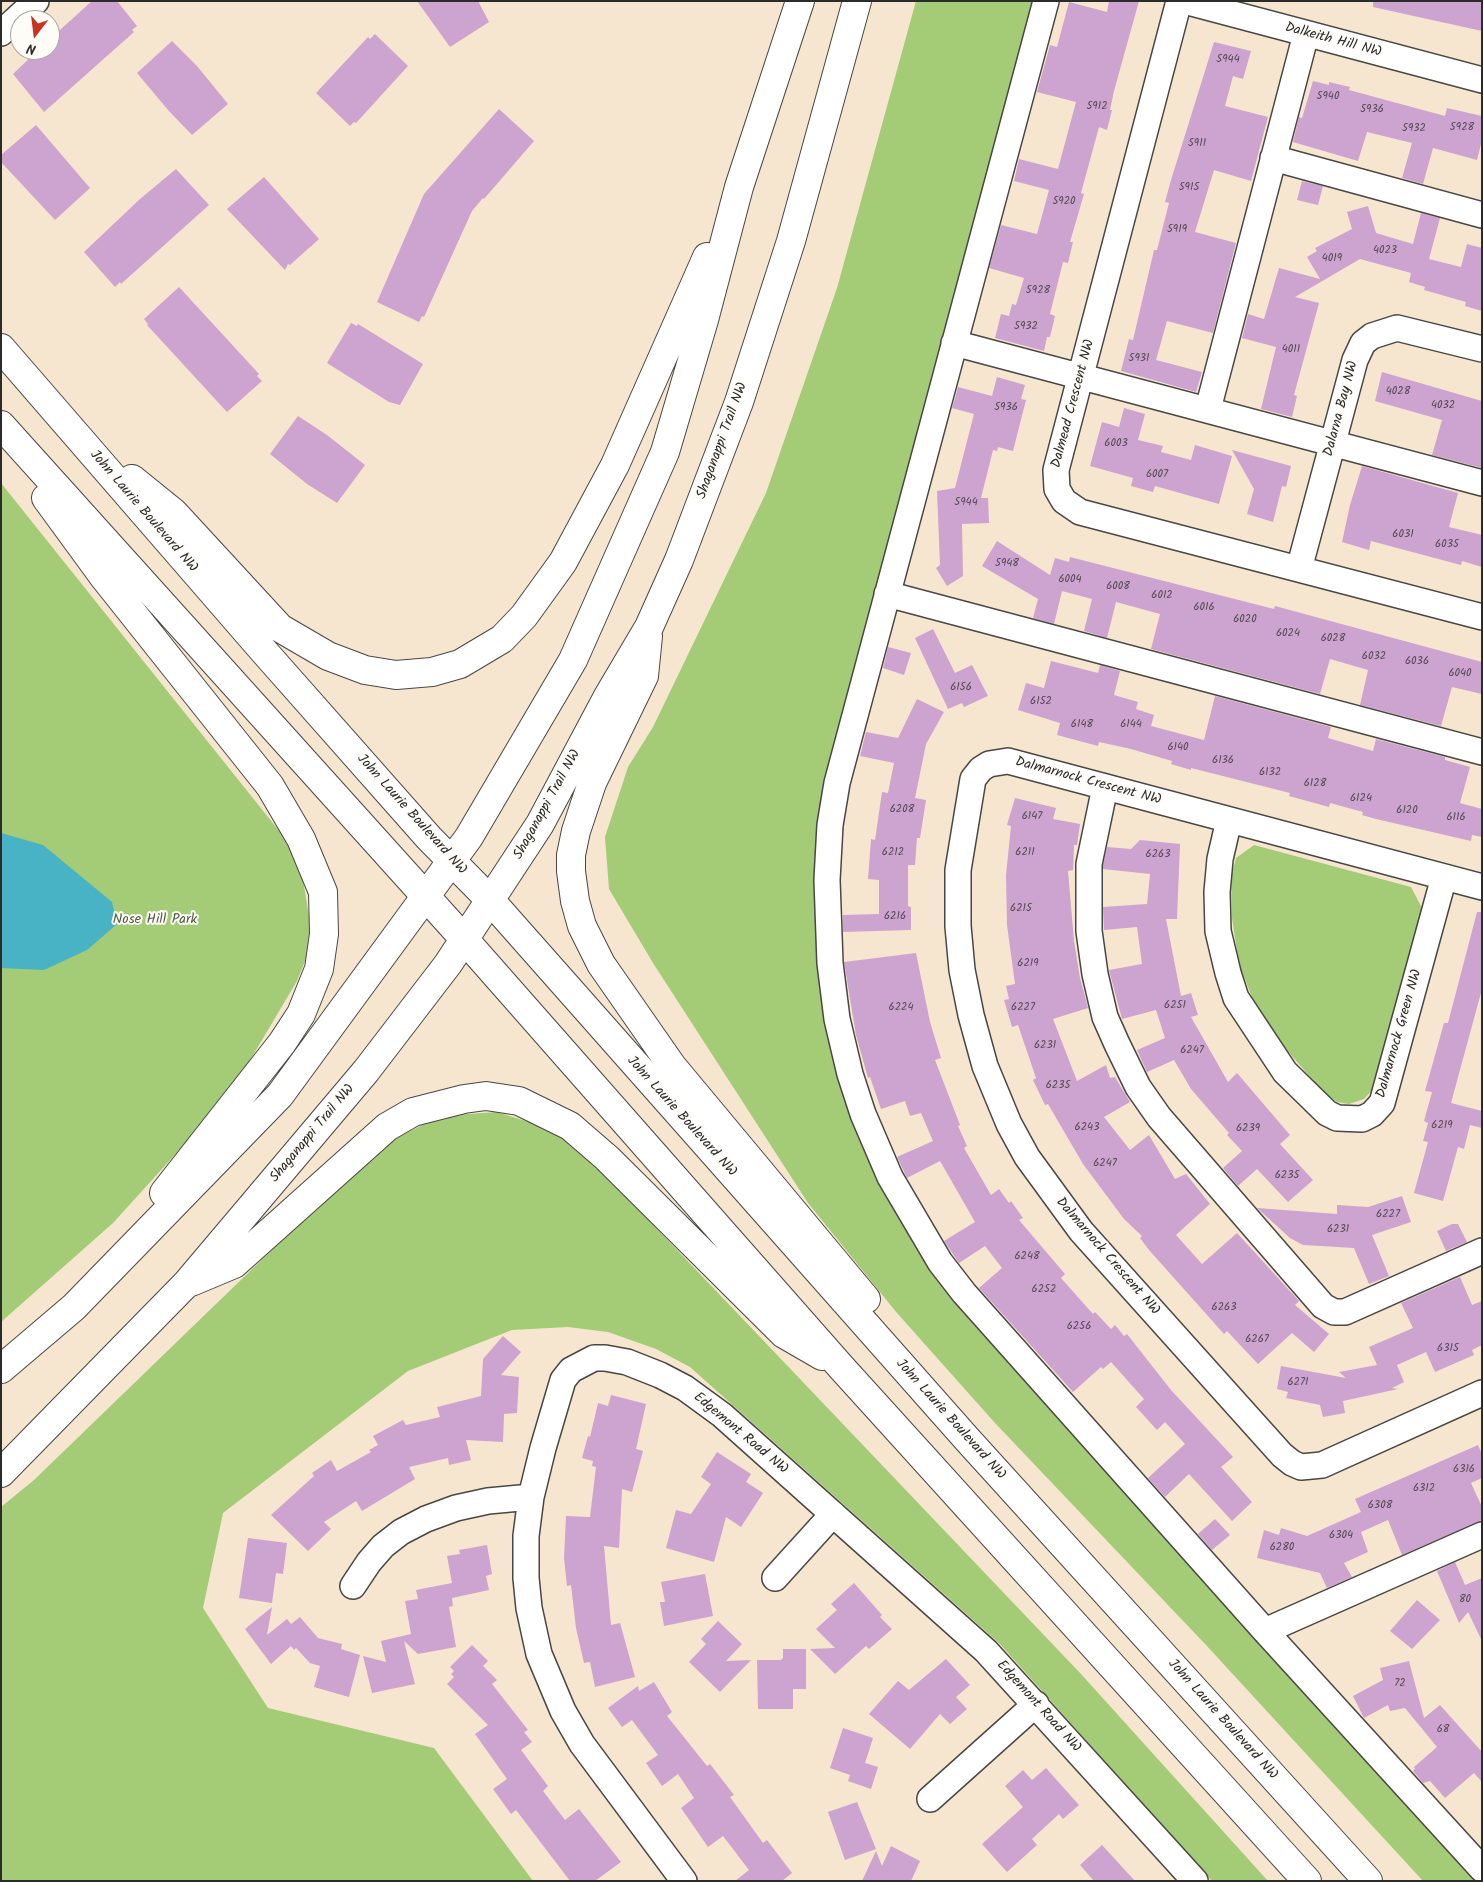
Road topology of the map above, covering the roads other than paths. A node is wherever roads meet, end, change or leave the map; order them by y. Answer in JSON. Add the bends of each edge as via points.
{"nodes":[{"id":1,"x":36,"y":1,"type":"edge"},
{"id":2,"x":800,"y":1,"type":"edge"},
{"id":3,"x":857,"y":1,"type":"edge"},
{"id":4,"x":1046,"y":1,"type":"edge"},
{"id":5,"x":1179,"y":1,"type":"edge"},
{"id":6,"x":1184,"y":1,"type":"edge"},
{"id":7,"x":1,"y":33,"type":"edge"},
{"id":8,"x":1306,"y":34,"type":"junction"},
{"id":9,"x":1482,"y":80,"type":"edge"},
{"id":10,"x":1273,"y":158,"type":"junction"},
{"id":11,"x":739,"y":188,"type":"junction"},
{"id":12,"x":1482,"y":215,"type":"edge"},
{"id":13,"x":954,"y":343,"type":"junction"},
{"id":14,"x":1,"y":348,"type":"edge"},
{"id":15,"x":1482,"y":348,"type":"edge"},
{"id":16,"x":1081,"y":376,"type":"junction"},
{"id":17,"x":1208,"y":409,"type":"junction"},
{"id":18,"x":1,"y":425,"type":"edge"},
{"id":19,"x":76,"y":434,"type":"junction"},
{"id":20,"x":1,"y":436,"type":"edge"},
{"id":21,"x":1332,"y":444,"type":"junction"},
{"id":22,"x":1482,"y":483,"type":"edge"},
{"id":23,"x":1299,"y":569,"type":"junction"},
{"id":24,"x":887,"y":594,"type":"junction"},
{"id":25,"x":1482,"y":617,"type":"edge"},
{"id":26,"x":649,"y":627,"type":"junction"},
{"id":27,"x":1482,"y":752,"type":"edge"},
{"id":28,"x":1104,"y":787,"type":"junction"},
{"id":29,"x":1229,"y":820,"type":"junction"},
{"id":30,"x":453,"y":862,"type":"junction"},
{"id":31,"x":1444,"y":877,"type":"junction"},
{"id":32,"x":1482,"y":887,"type":"edge"},
{"id":33,"x":427,"y":897,"type":"junction"},
{"id":34,"x":490,"y":901,"type":"junction"},
{"id":35,"x":465,"y":940,"type":"junction"},
{"id":36,"x":1480,"y":1247,"type":"edge"},
{"id":37,"x":125,"y":1257,"type":"junction"},
{"id":38,"x":187,"y":1283,"type":"junction"},
{"id":39,"x":841,"y":1367,"type":"junction"},
{"id":40,"x":1,"y":1369,"type":"edge"},
{"id":41,"x":1482,"y":1394,"type":"edge"},
{"id":42,"x":966,"y":1438,"type":"junction"},
{"id":43,"x":1,"y":1473,"type":"edge"},
{"id":44,"x":531,"y":1497,"type":"junction"},
{"id":45,"x":833,"y":1514,"type":"junction"},
{"id":46,"x":1482,"y":1535,"type":"edge"},
{"id":47,"x":774,"y":1578,"type":"dead end"},
{"id":48,"x":353,"y":1586,"type":"dead end"},
{"id":49,"x":1266,"y":1631,"type":"junction"},
{"id":50,"x":1036,"y":1704,"type":"junction"},
{"id":51,"x":930,"y":1800,"type":"dead end"},
{"id":52,"x":1482,"y":1869,"type":"edge"},
{"id":53,"x":684,"y":1881,"type":"edge"},
{"id":54,"x":1194,"y":1881,"type":"edge"},
{"id":55,"x":1307,"y":1881,"type":"edge"},
{"id":56,"x":1368,"y":1881,"type":"edge"}],
"edges":[{"from":1,"to":7,"type":"street"},
{"from":2,"to":11,"type":"main road"},
{"from":3,"to":26,"type":"main road","name":"Shaganappi Trail NW","via":[[791,241],[739,402],[680,560]]},
{"from":4,"to":13,"type":"street"},
{"from":5,"to":16,"type":"street","name":"Dalmead Crescent NW"},
{"from":6,"to":8,"type":"street","name":"Dalkeith Hill NW"},
{"from":8,"to":9,"type":"street","name":"Dalkeith Hill NW"},
{"from":8,"to":10,"type":"street"},
{"from":10,"to":12,"type":"street"},
{"from":10,"to":17,"type":"street"},
{"from":11,"to":19,"type":"main road","via":[[616,465],[563,562],[524,616],[502,639],[460,664],[432,672],[396,675],[365,670],[328,656],[280,628],[174,513]]},
{"from":11,"to":30,"type":"main road","via":[[665,452],[573,660]]},
{"from":13,"to":16,"type":"street"},
{"from":13,"to":24,"type":"street"},
{"from":14,"to":19,"type":"main road","name":"John Laurie Boulevard NW"},
{"from":15,"to":21,"type":"street","name":"Dalarna Bay NW","via":[[1397,328],[1372,336],[1363,343],[1355,360]]},
{"from":16,"to":17,"type":"street"},
{"from":16,"to":23,"type":"street","name":"Dalmead Crescent NW","via":[[1056,470],[1057,489],[1064,501],[1080,512]]},
{"from":17,"to":21,"type":"street"},
{"from":18,"to":33,"type":"main road"},
{"from":19,"to":30,"type":"main road","name":"John Laurie Boulevard NW","via":[[261,648]]},
{"from":20,"to":37,"type":"main road","via":[[103,576],[270,786],[301,839],[323,892],[324,934],[319,969],[301,1014],[154,1207]]},
{"from":21,"to":22,"type":"street"},
{"from":21,"to":23,"type":"street","name":"Dalarna Bay NW"},
{"from":23,"to":25,"type":"street","name":"Dalmead Crescent NW"},
{"from":24,"to":27,"type":"street"},
{"from":24,"to":49,"type":"street","via":[[837,783],[830,825],[827,880],[830,962],[838,1019],[863,1114],[890,1177],[952,1278]]},
{"from":26,"to":34,"type":"main road","name":"Shaganappi Trail NW","via":[[540,824]]},
{"from":26,"to":42,"type":"main road","via":[[644,676],[592,783],[576,831],[571,871],[582,926],[601,964],[672,1066],[812,1232],[943,1396]]},
{"from":28,"to":29,"type":"street","name":"Dalmarnock Crescent NW"},
{"from":28,"to":36,"type":"street","via":[[1089,864],[1089,931],[1095,974],[1105,1017],[1138,1087],[1158,1118],[1323,1306],[1334,1312],[1345,1312]]},
{"from":28,"to":41,"type":"street","name":"Dalmarnock Crescent NW","via":[[1008,760],[986,766],[971,785],[958,870],[962,970],[985,1066],[1008,1124],[1028,1157],[1081,1231],[1292,1463],[1306,1467],[1322,1465]]},
{"from":29,"to":31,"type":"street","name":"Dalmarnock Crescent NW"},
{"from":29,"to":31,"type":"street","name":"Dalmarnock Green NW","via":[[1220,859],[1218,931],[1236,998],[1284,1072],[1327,1113],[1337,1118],[1362,1120],[1382,1103]]},
{"from":30,"to":33,"type":"main road"},
{"from":30,"to":34,"type":"main road","name":"John Laurie Boulevard NW"},
{"from":31,"to":32,"type":"street","name":"Dalmarnock Crescent NW"},
{"from":33,"to":35,"type":"main road"},
{"from":33,"to":37,"type":"main road","via":[[280,1095]]},
{"from":34,"to":35,"type":"main road","name":"Shaganappi Trail NW"},
{"from":34,"to":42,"type":"main road","name":"John Laurie Boulevard NW"},
{"from":35,"to":38,"type":"main road","name":"Shaganappi Trail NW","via":[[366,1071]]},
{"from":35,"to":39,"type":"main road"},
{"from":37,"to":40,"type":"main road","via":[[74,1307]]},
{"from":38,"to":39,"type":"main road","via":[[234,1264],[386,1127],[413,1112],[486,1096],[519,1100],[570,1126],[607,1158],[784,1334]]},
{"from":38,"to":43,"type":"main road","name":"Shaganappi Trail NW"},
{"from":39,"to":55,"type":"main road"},
{"from":42,"to":56,"type":"main road","name":"John Laurie Boulevard NW"},
{"from":44,"to":45,"type":"street","name":"Edgemont Road NW","via":[[563,1380],[584,1362],[605,1358],[627,1362],[660,1375],[700,1398]]},
{"from":44,"to":48,"type":"street","via":[[488,1501],[426,1519],[401,1532],[384,1546]]},
{"from":44,"to":53,"type":"street","name":"Edgemont Road NW","via":[[526,1536],[526,1578],[534,1634],[548,1679],[582,1744]]},
{"from":45,"to":47,"type":"street"},
{"from":45,"to":50,"type":"street","name":"Edgemont Road NW","via":[[986,1651]]},
{"from":46,"to":49,"type":"street"},
{"from":49,"to":52,"type":"street"},
{"from":50,"to":51,"type":"street"},
{"from":50,"to":54,"type":"street","name":"Edgemont Road NW"}]}
